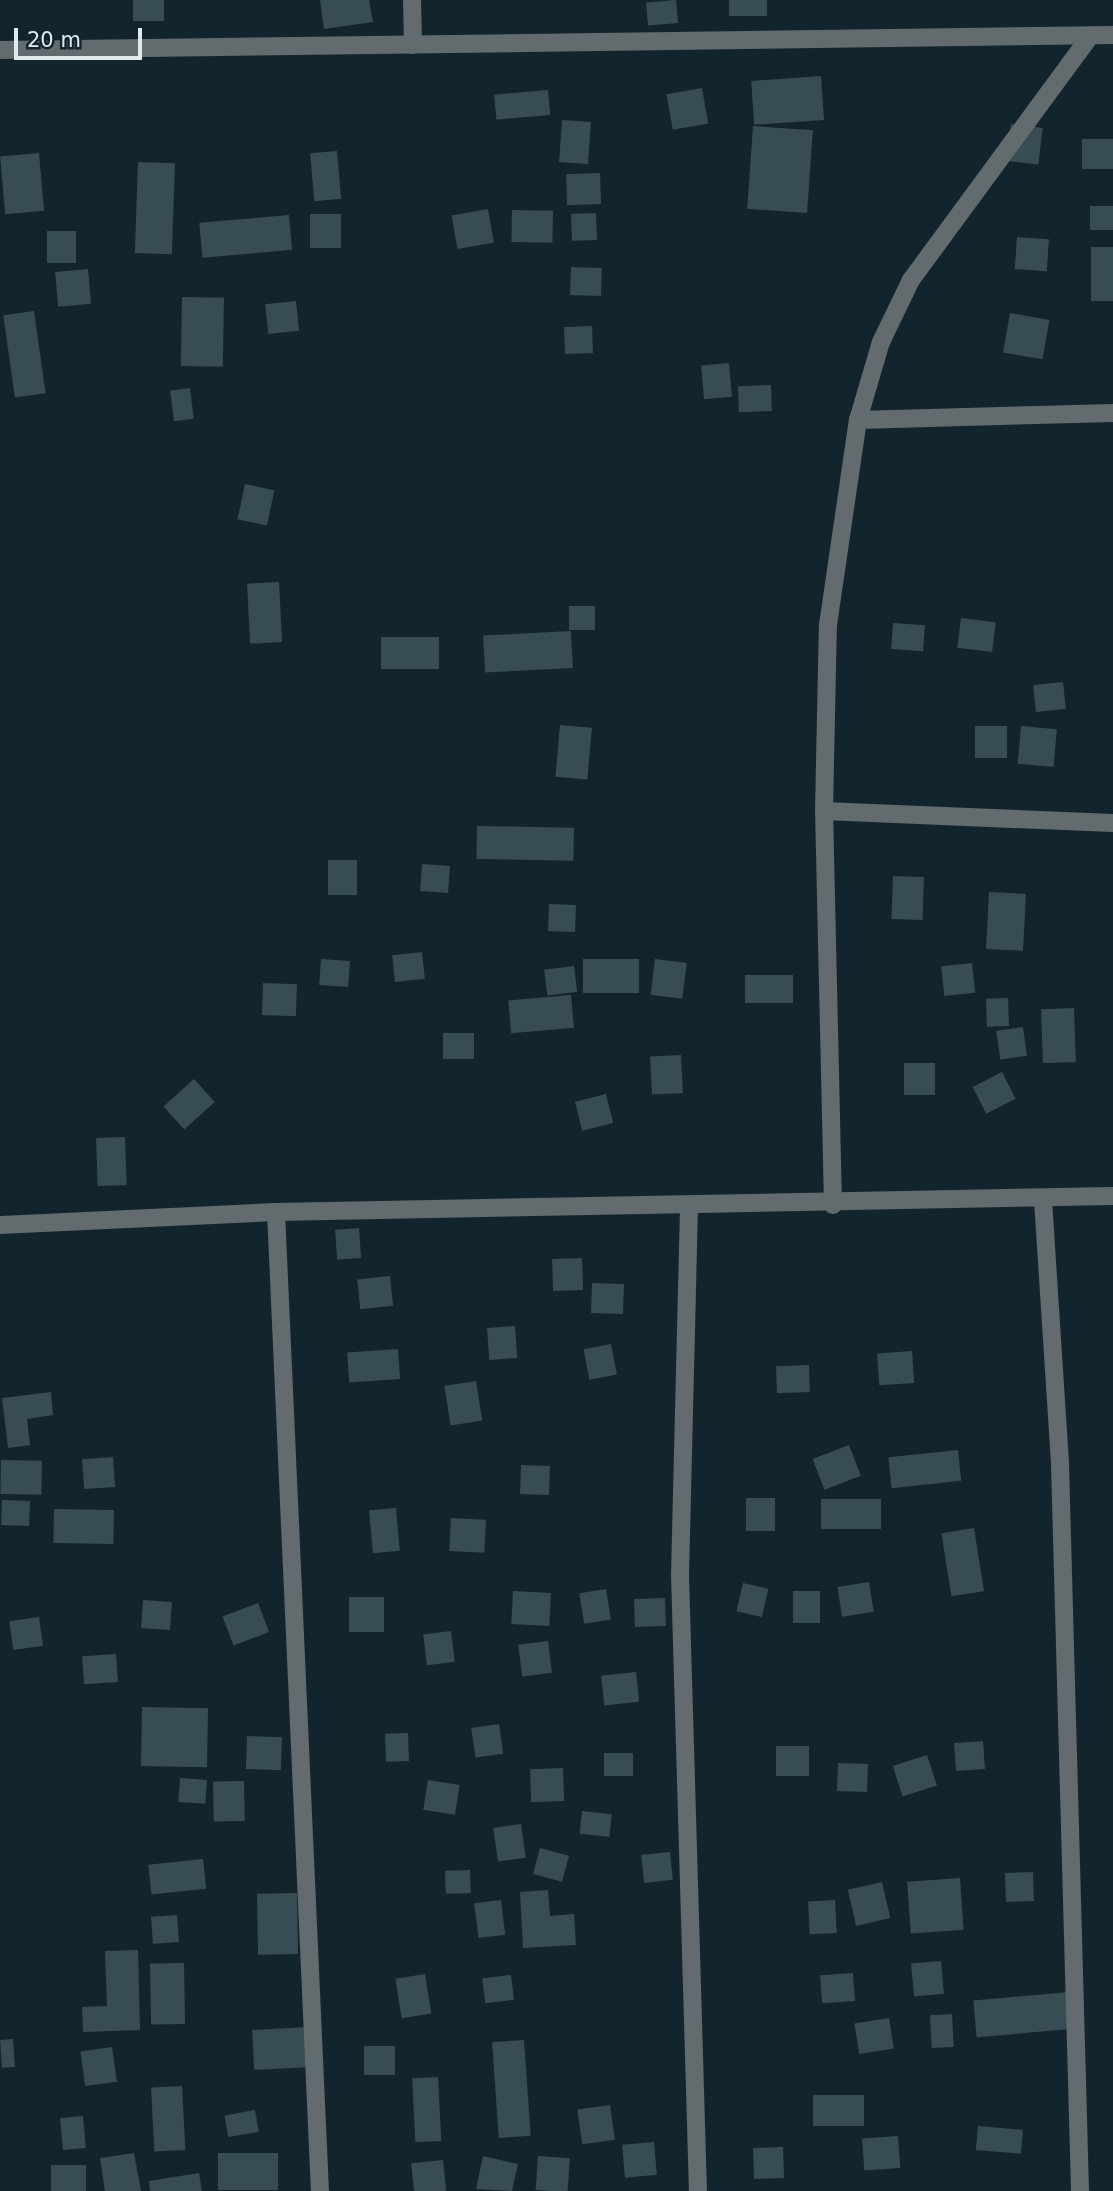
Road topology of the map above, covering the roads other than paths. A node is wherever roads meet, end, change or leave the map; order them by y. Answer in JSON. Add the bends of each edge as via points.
{"nodes":[{"id":1,"x":412,"y":0,"type":"edge"},
{"id":2,"x":1113,"y":35,"type":"edge"},
{"id":3,"x":1090,"y":36,"type":"junction"},
{"id":4,"x":412,"y":45,"type":"junction"},
{"id":5,"x":0,"y":50,"type":"edge"},
{"id":6,"x":1113,"y":413,"type":"edge"},
{"id":7,"x":858,"y":420,"type":"junction"},
{"id":8,"x":824,"y":811,"type":"junction"},
{"id":9,"x":1113,"y":823,"type":"edge"},
{"id":10,"x":1113,"y":1196,"type":"edge"},
{"id":11,"x":1043,"y":1200,"type":"junction"},
{"id":12,"x":834,"y":1205,"type":"junction"},
{"id":13,"x":689,"y":1207,"type":"junction"},
{"id":14,"x":276,"y":1212,"type":"junction"},
{"id":15,"x":0,"y":1225,"type":"edge"},
{"id":16,"x":320,"y":2191,"type":"edge"},
{"id":17,"x":698,"y":2191,"type":"edge"},
{"id":18,"x":1080,"y":2191,"type":"edge"}],
"edges":[{"from":1,"to":4,"type":"street"},
{"from":2,"to":3,"type":"street"},
{"from":3,"to":4,"type":"street"},
{"from":3,"to":7,"type":"street","via":[[911,280],[881,342]]},
{"from":4,"to":5,"type":"street"},
{"from":6,"to":7,"type":"street"},
{"from":7,"to":8,"type":"street","via":[[828,625]]},
{"from":8,"to":9,"type":"street"},
{"from":8,"to":12,"type":"street"},
{"from":10,"to":11,"type":"street"},
{"from":11,"to":12,"type":"street"},
{"from":11,"to":18,"type":"street","via":[[1060,1465]]},
{"from":12,"to":13,"type":"street"},
{"from":13,"to":14,"type":"street"},
{"from":13,"to":17,"type":"street","via":[[680,1575]]},
{"from":14,"to":15,"type":"street"},
{"from":14,"to":16,"type":"street"}]}
